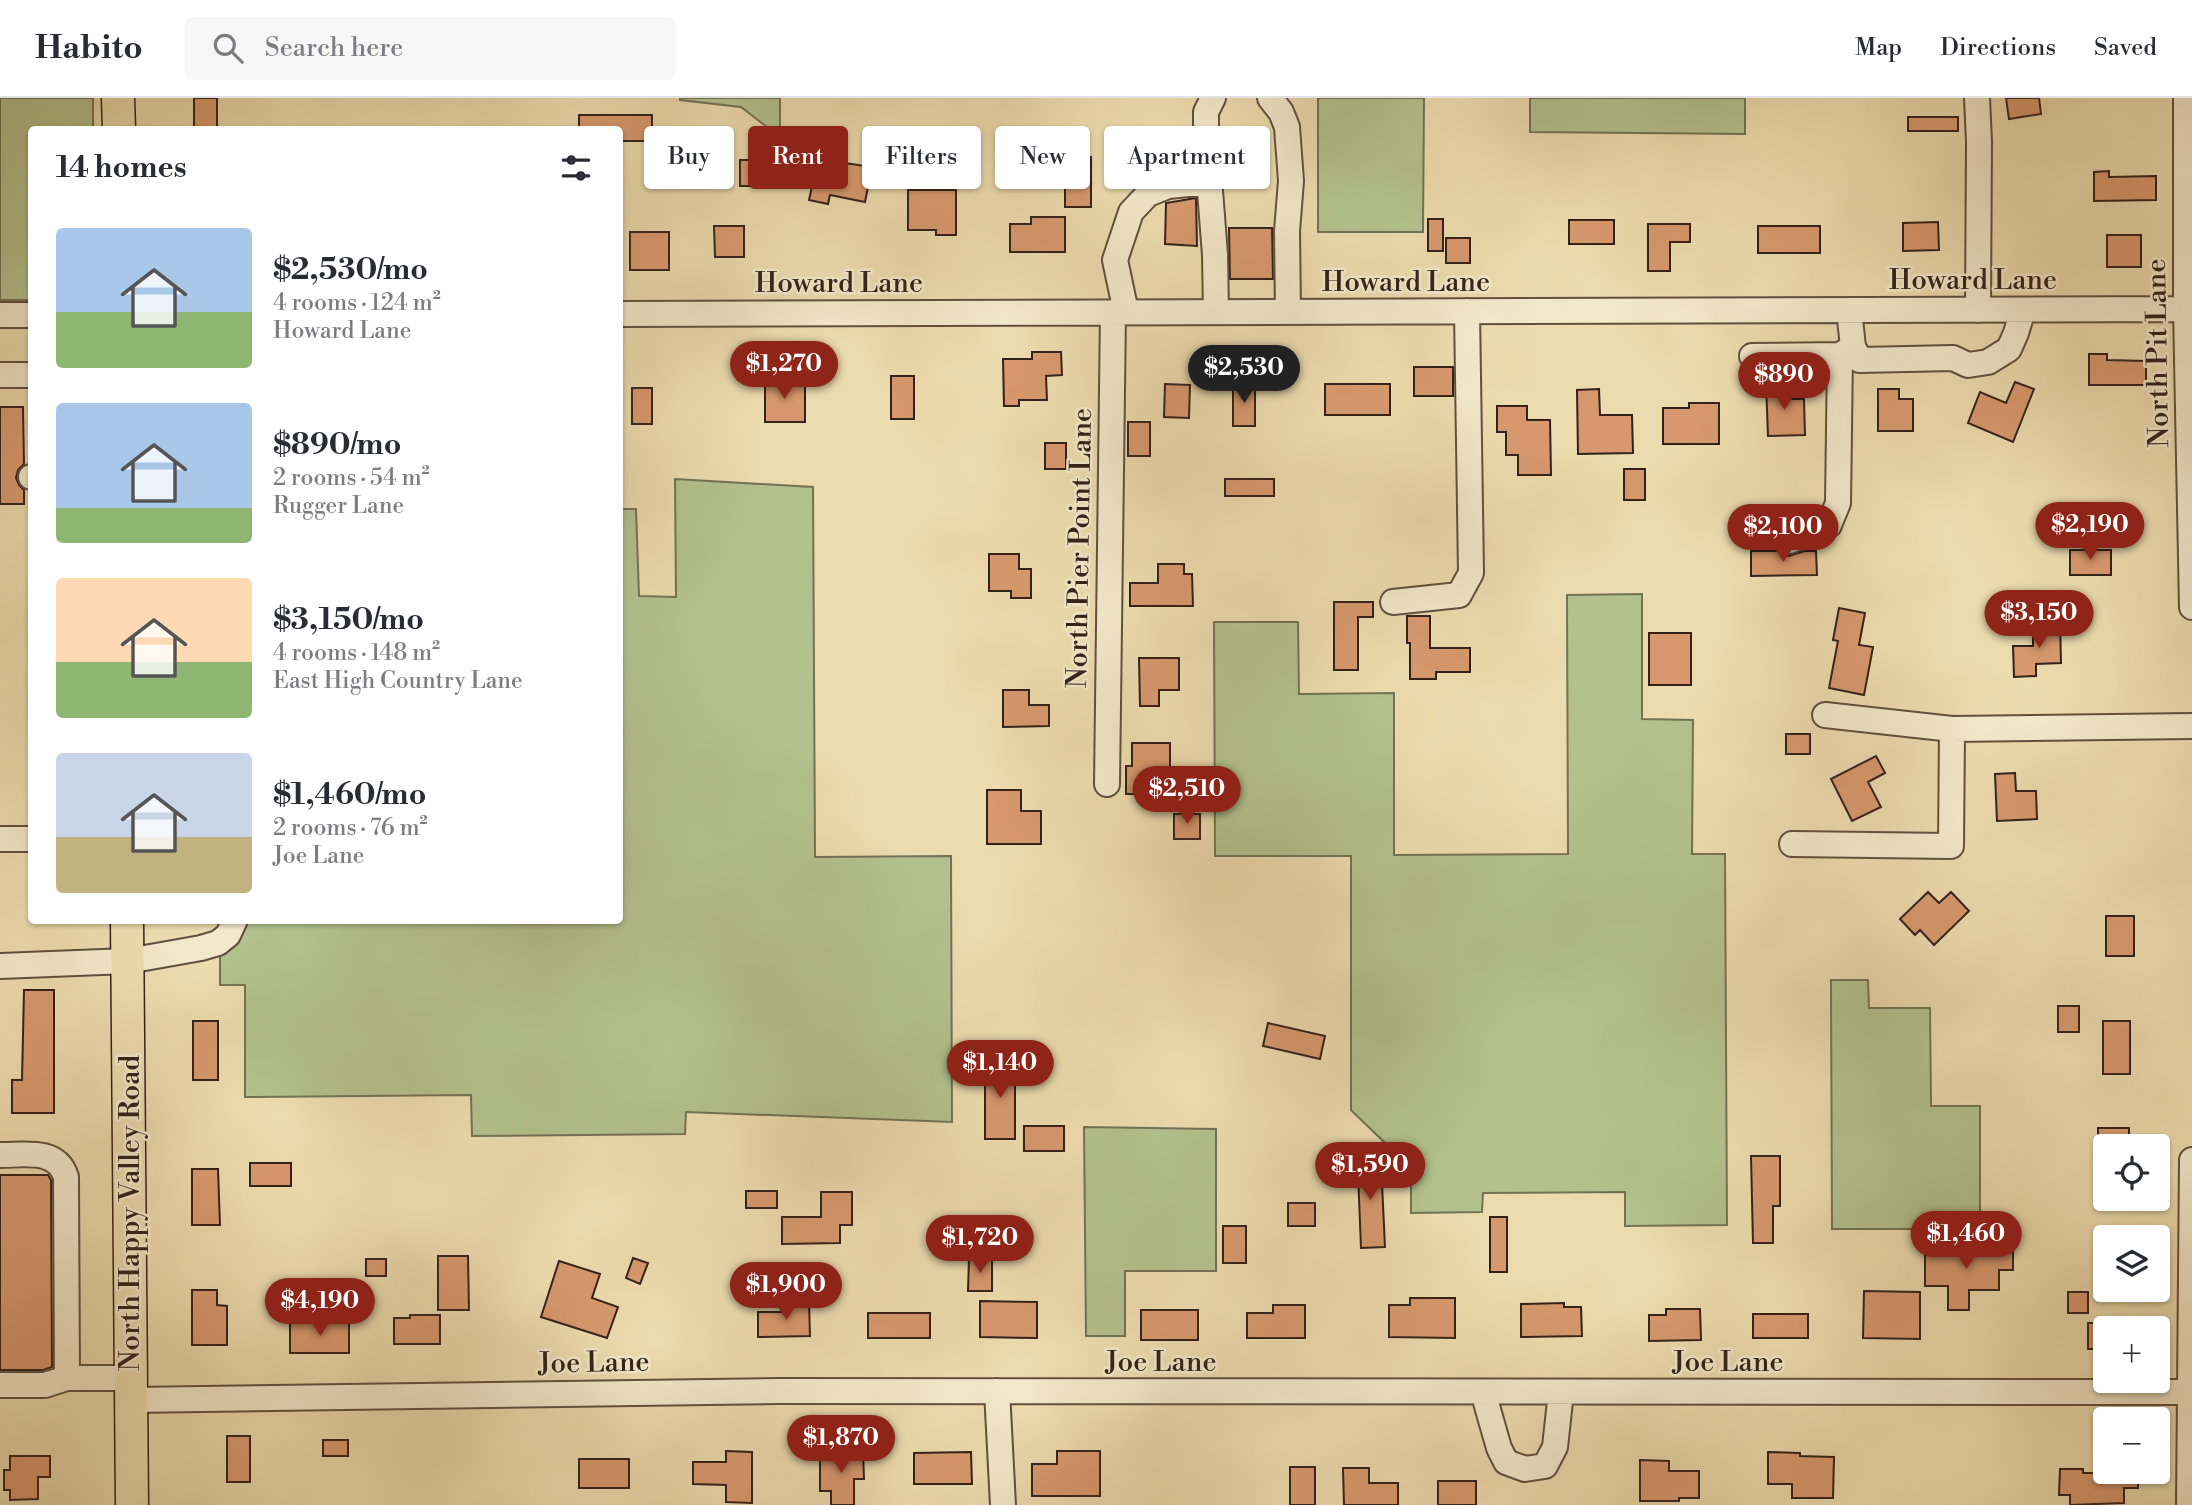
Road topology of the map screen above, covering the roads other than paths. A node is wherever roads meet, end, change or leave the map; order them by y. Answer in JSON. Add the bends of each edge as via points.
{"nodes":[{"id":1,"x":118,"y":98,"type":"edge"},
{"id":2,"x":1213,"y":98,"type":"edge"},
{"id":3,"x":1270,"y":98,"type":"edge"},
{"id":4,"x":1977,"y":98,"type":"edge"},
{"id":5,"x":2186,"y":98,"type":"edge"},
{"id":6,"x":119,"y":126,"type":"edge"},
{"id":7,"x":1206,"y":126,"type":"edge"},
{"id":8,"x":1160,"y":189,"type":"edge"},
{"id":9,"x":1209,"y":189,"type":"edge"},
{"id":10,"x":2189,"y":309,"type":"edge"},
{"id":11,"x":1849,"y":310,"type":"junction"},
{"id":12,"x":1978,"y":310,"type":"junction"},
{"id":13,"x":2023,"y":310,"type":"junction"},
{"id":14,"x":1467,"y":311,"type":"junction"},
{"id":15,"x":1120,"y":312,"type":"junction"},
{"id":16,"x":1216,"y":312,"type":"junction"},
{"id":17,"x":1288,"y":312,"type":"junction"},
{"id":18,"x":623,"y":314,"type":"edge"},
{"id":19,"x":0,"y":315,"type":"edge"},
{"id":20,"x":28,"y":315,"type":"edge"},
{"id":21,"x":1846,"y":351,"type":"junction"},
{"id":22,"x":1752,"y":356,"type":"dead end"},
{"id":23,"x":0,"y":375,"type":"edge"},
{"id":24,"x":28,"y":375,"type":"edge"},
{"id":25,"x":1790,"y":541,"type":"dead end"},
{"id":26,"x":1393,"y":602,"type":"dead end"},
{"id":27,"x":2192,"y":607,"type":"edge"},
{"id":28,"x":1825,"y":715,"type":"dead end"},
{"id":29,"x":2192,"y":726,"type":"edge"},
{"id":30,"x":1952,"y":729,"type":"junction"},
{"id":31,"x":1107,"y":784,"type":"dead end"},
{"id":32,"x":0,"y":839,"type":"edge"},
{"id":33,"x":28,"y":839,"type":"edge"},
{"id":34,"x":1792,"y":844,"type":"dead end"},
{"id":35,"x":127,"y":924,"type":"edge"},
{"id":36,"x":233,"y":924,"type":"edge"},
{"id":37,"x":128,"y":961,"type":"junction"},
{"id":38,"x":0,"y":966,"type":"edge"},
{"id":39,"x":0,"y":1155,"type":"edge"},
{"id":40,"x":2192,"y":1160,"type":"edge"},
{"id":41,"x":67,"y":1378,"type":"junction"},
{"id":42,"x":0,"y":1385,"type":"edge"},
{"id":43,"x":131,"y":1389,"type":"junction"},
{"id":44,"x":997,"y":1391,"type":"junction"},
{"id":45,"x":1483,"y":1391,"type":"junction"},
{"id":46,"x":1561,"y":1391,"type":"junction"},
{"id":47,"x":2191,"y":1392,"type":"edge"},
{"id":48,"x":132,"y":1505,"type":"edge"},
{"id":49,"x":1003,"y":1505,"type":"edge"},
{"id":50,"x":2189,"y":1505,"type":"edge"}],
"edges":[{"from":1,"to":6,"type":"main road"},
{"from":2,"to":7,"type":"street","via":[[1206,112]]},
{"from":3,"to":17,"type":"street","via":[[1287,127],[1291,181]]},
{"from":4,"to":12,"type":"street"},
{"from":5,"to":10,"type":"street","name":"North Pit Lane"},
{"from":8,"to":15,"type":"street","name":"North Pier Point Lane","via":[[1148,194],[1131,212],[1115,260]]},
{"from":9,"to":16,"type":"street"},
{"from":10,"to":13,"type":"street","name":"Howard Lane"},
{"from":10,"to":27,"type":"street","name":"North Pit Lane"},
{"from":11,"to":12,"type":"street","name":"Howard Lane"},
{"from":11,"to":14,"type":"street","name":"Howard Lane"},
{"from":11,"to":21,"type":"street"},
{"from":12,"to":13,"type":"street","name":"Howard Lane"},
{"from":13,"to":21,"type":"street","via":[[2009,349],[1988,362],[1860,360]]},
{"from":14,"to":17,"type":"street","name":"Howard Lane"},
{"from":14,"to":26,"type":"street","via":[[1471,573],[1459,595]]},
{"from":15,"to":16,"type":"street","name":"Howard Lane"},
{"from":15,"to":18,"type":"street","name":"Howard Lane"},
{"from":15,"to":31,"type":"street","name":"North Pier Point Lane"},
{"from":16,"to":17,"type":"street","name":"Howard Lane"},
{"from":19,"to":20,"type":"street"},
{"from":21,"to":22,"type":"street"},
{"from":21,"to":25,"type":"street","via":[[1838,503],[1829,525]]},
{"from":23,"to":24,"type":"street"},
{"from":28,"to":30,"type":"street"},
{"from":29,"to":30,"type":"street"},
{"from":30,"to":34,"type":"street","via":[[1951,846]]},
{"from":32,"to":33,"type":"street"},
{"from":35,"to":37,"type":"main road","name":"North Happy Valley Road"},
{"from":36,"to":37,"type":"street","via":[[218,943]]},
{"from":37,"to":38,"type":"street"},
{"from":37,"to":43,"type":"main road","name":"North Happy Valley Road"},
{"from":39,"to":41,"type":"street","via":[[50,1157],[66,1177]]},
{"from":40,"to":47,"type":"street"},
{"from":41,"to":42,"type":"street","name":"Joe Lane","via":[[46,1385]]},
{"from":41,"to":43,"type":"street","name":"Joe Lane"},
{"from":43,"to":44,"type":"street","name":"Joe Lane"},
{"from":43,"to":48,"type":"main road","name":"North Happy Valley Road"},
{"from":44,"to":45,"type":"street","name":"Joe Lane"},
{"from":44,"to":49,"type":"street"},
{"from":45,"to":46,"type":"street","name":"Joe Lane"},
{"from":45,"to":46,"type":"street","via":[[1506,1462],[1525,1469],[1545,1466],[1555,1447]]},
{"from":46,"to":47,"type":"street","name":"Joe Lane"},
{"from":47,"to":50,"type":"street"}]}
